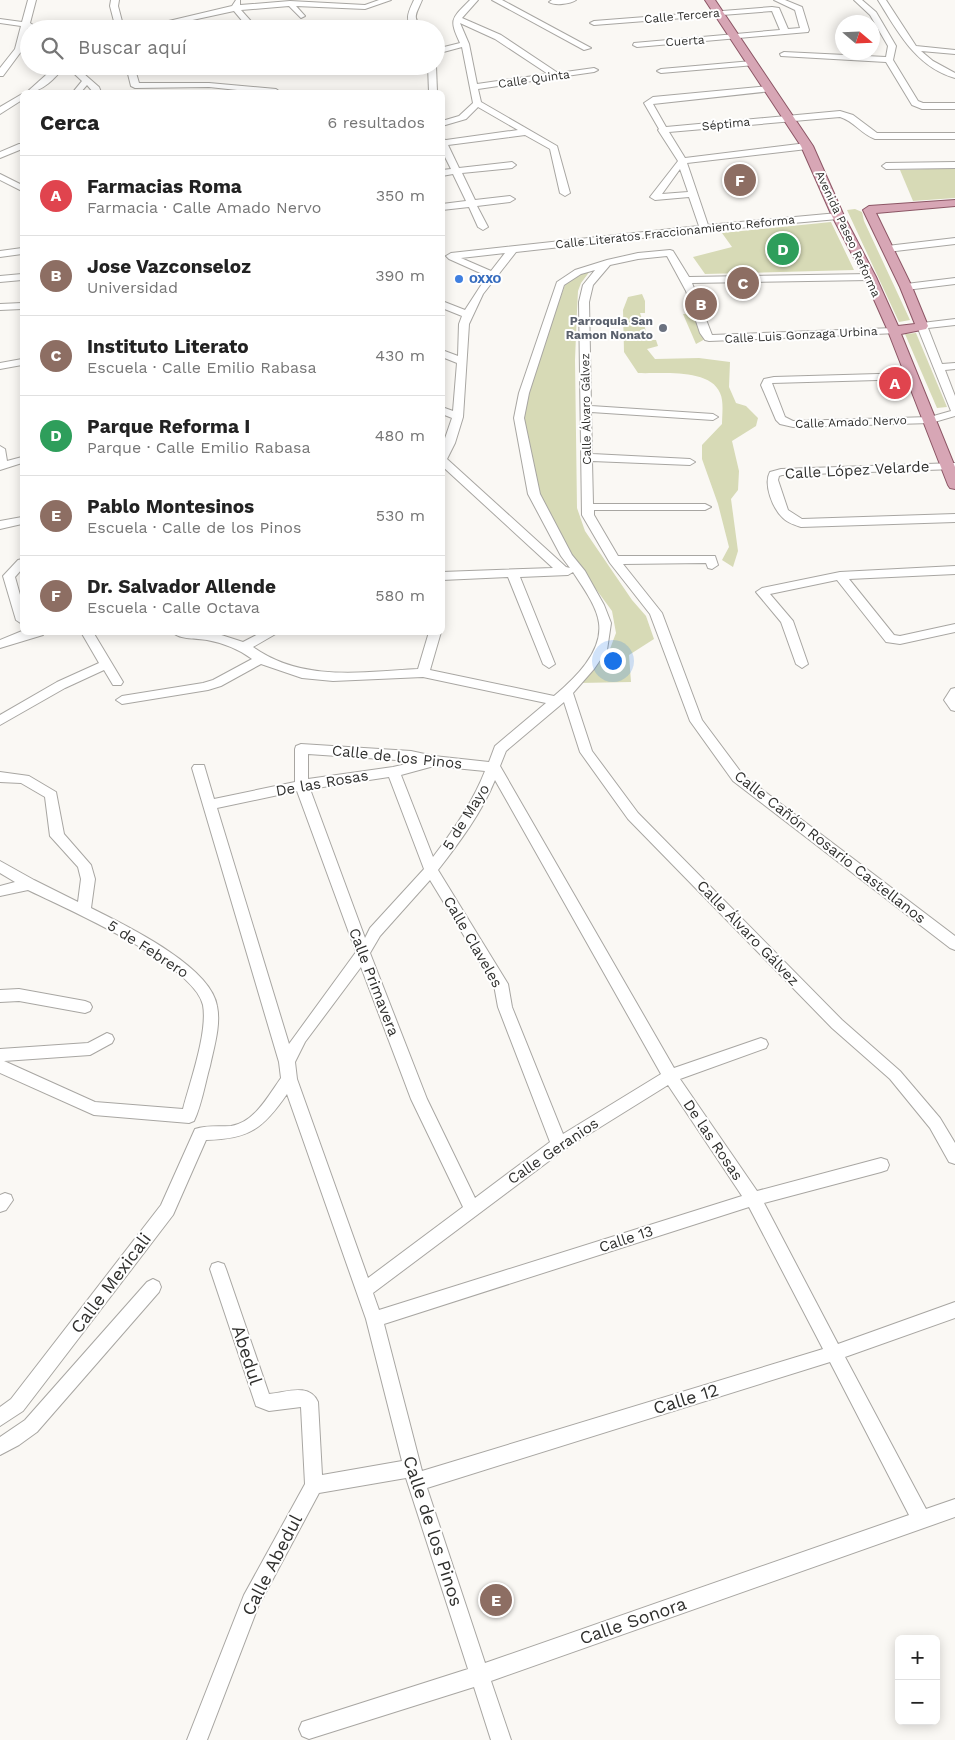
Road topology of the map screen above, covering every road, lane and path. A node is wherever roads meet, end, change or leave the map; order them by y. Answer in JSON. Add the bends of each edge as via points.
{"nodes":[{"id":1,"x":32,"y":0,"type":"edge"},
{"id":2,"x":114,"y":0,"type":"edge"},
{"id":3,"x":387,"y":0,"type":"edge"},
{"id":4,"x":418,"y":0,"type":"edge"},
{"id":5,"x":474,"y":0,"type":"edge"},
{"id":6,"x":496,"y":0,"type":"edge"},
{"id":7,"x":572,"y":0,"type":"edge"},
{"id":8,"x":710,"y":0,"type":"edge"},
{"id":9,"x":778,"y":0,"type":"edge"},
{"id":10,"x":858,"y":0,"type":"edge"},
{"id":11,"x":882,"y":0,"type":"edge"},
{"id":12,"x":553,"y":2,"type":"dead end"},
{"id":13,"x":237,"y":4,"type":"edge"},
{"id":14,"x":290,"y":4,"type":"junction"},
{"id":15,"x":717,"y":12,"type":"junction"},
{"id":16,"x":300,"y":16,"type":"dead end"},
{"id":17,"x":457,"y":19,"type":"junction"},
{"id":18,"x":28,"y":20,"type":"edge"},
{"id":19,"x":118,"y":20,"type":"edge"},
{"id":20,"x":173,"y":20,"type":"edge"},
{"id":21,"x":244,"y":20,"type":"edge"},
{"id":22,"x":412,"y":20,"type":"edge"},
{"id":23,"x":0,"y":21,"type":"edge"},
{"id":24,"x":594,"y":23,"type":"dead end"},
{"id":25,"x":20,"y":24,"type":"edge"},
{"id":26,"x":785,"y":32,"type":"junction"},
{"id":27,"x":734,"y":37,"type":"junction"},
{"id":28,"x":465,"y":44,"type":"junction"},
{"id":29,"x":636,"y":45,"type":"dead end"},
{"id":30,"x":445,"y":46,"type":"edge"},
{"id":31,"x":892,"y":46,"type":"junction"},
{"id":32,"x":911,"y":47,"type":"junction"},
{"id":33,"x":587,"y":48,"type":"dead end"},
{"id":34,"x":20,"y":49,"type":"edge"},
{"id":35,"x":449,"y":49,"type":"junction"},
{"id":36,"x":922,"y":49,"type":"junction"},
{"id":37,"x":445,"y":50,"type":"edge"},
{"id":38,"x":955,"y":52,"type":"edge"},
{"id":39,"x":784,"y":54,"type":"dead end"},
{"id":40,"x":889,"y":60,"type":"junction"},
{"id":41,"x":752,"y":63,"type":"junction"},
{"id":42,"x":955,"y":66,"type":"edge"},
{"id":43,"x":594,"y":70,"type":"dead end"},
{"id":44,"x":661,"y":71,"type":"dead end"},
{"id":45,"x":0,"y":74,"type":"edge"},
{"id":46,"x":52,"y":75,"type":"edge"},
{"id":47,"x":80,"y":75,"type":"edge"},
{"id":48,"x":132,"y":75,"type":"edge"},
{"id":49,"x":432,"y":75,"type":"edge"},
{"id":50,"x":557,"y":76,"type":"junction"},
{"id":51,"x":955,"y":76,"type":"edge"},
{"id":52,"x":86,"y":81,"type":"junction"},
{"id":53,"x":135,"y":86,"type":"junction"},
{"id":54,"x":474,"y":87,"type":"junction"},
{"id":55,"x":208,"y":89,"type":"edge"},
{"id":56,"x":769,"y":89,"type":"junction"},
{"id":57,"x":34,"y":90,"type":"edge"},
{"id":58,"x":78,"y":90,"type":"edge"},
{"id":59,"x":96,"y":90,"type":"edge"},
{"id":60,"x":130,"y":90,"type":"edge"},
{"id":61,"x":231,"y":90,"type":"edge"},
{"id":62,"x":432,"y":90,"type":"edge"},
{"id":63,"x":20,"y":98,"type":"edge"},
{"id":64,"x":477,"y":103,"type":"junction"},
{"id":65,"x":955,"y":106,"type":"edge"},
{"id":66,"x":0,"y":111,"type":"edge"},
{"id":67,"x":790,"y":118,"type":"junction"},
{"id":68,"x":445,"y":123,"type":"edge"},
{"id":69,"x":662,"y":130,"type":"junction"},
{"id":70,"x":526,"y":132,"type":"junction"},
{"id":71,"x":955,"y":136,"type":"edge"},
{"id":72,"x":445,"y":142,"type":"edge"},
{"id":73,"x":445,"y":146,"type":"edge"},
{"id":74,"x":807,"y":146,"type":"junction"},
{"id":75,"x":20,"y":147,"type":"edge"},
{"id":76,"x":0,"y":154,"type":"edge"},
{"id":77,"x":682,"y":162,"type":"junction"},
{"id":78,"x":512,"y":165,"type":"dead end"},
{"id":79,"x":955,"y":165,"type":"edge"},
{"id":80,"x":886,"y":166,"type":"dead end"},
{"id":81,"x":456,"y":171,"type":"junction"},
{"id":82,"x":445,"y":173,"type":"edge"},
{"id":83,"x":0,"y":177,"type":"edge"},
{"id":84,"x":20,"y":187,"type":"edge"},
{"id":85,"x":565,"y":193,"type":"dead end"},
{"id":86,"x":692,"y":194,"type":"junction"},
{"id":87,"x":510,"y":200,"type":"dead end"},
{"id":88,"x":955,"y":203,"type":"edge"},
{"id":89,"x":472,"y":204,"type":"junction"},
{"id":90,"x":445,"y":207,"type":"edge"},
{"id":91,"x":955,"y":210,"type":"edge"},
{"id":92,"x":870,"y":214,"type":"junction"},
{"id":93,"x":838,"y":216,"type":"junction"},
{"id":94,"x":483,"y":227,"type":"dead end"},
{"id":95,"x":704,"y":228,"type":"junction"},
{"id":96,"x":682,"y":231,"type":"junction"},
{"id":97,"x":955,"y":242,"type":"edge"},
{"id":98,"x":512,"y":250,"type":"junction"},
{"id":99,"x":887,"y":250,"type":"junction"},
{"id":100,"x":20,"y":251,"type":"edge"},
{"id":101,"x":670,"y":253,"type":"junction"},
{"id":102,"x":0,"y":254,"type":"edge"},
{"id":103,"x":447,"y":255,"type":"edge"},
{"id":104,"x":610,"y":262,"type":"junction"},
{"id":105,"x":492,"y":275,"type":"junction"},
{"id":106,"x":870,"y":276,"type":"junction"},
{"id":107,"x":20,"y":277,"type":"edge"},
{"id":108,"x":0,"y":279,"type":"edge"},
{"id":109,"x":686,"y":280,"type":"junction"},
{"id":110,"x":955,"y":281,"type":"edge"},
{"id":111,"x":906,"y":287,"type":"junction"},
{"id":112,"x":445,"y":305,"type":"edge"},
{"id":113,"x":20,"y":306,"type":"edge"},
{"id":114,"x":0,"y":307,"type":"edge"},
{"id":115,"x":467,"y":314,"type":"junction"},
{"id":116,"x":955,"y":322,"type":"edge"},
{"id":117,"x":922,"y":326,"type":"junction"},
{"id":118,"x":894,"y":331,"type":"junction"},
{"id":119,"x":445,"y":354,"type":"edge"},
{"id":120,"x":20,"y":362,"type":"edge"},
{"id":121,"x":461,"y":362,"type":"junction"},
{"id":122,"x":0,"y":366,"type":"edge"},
{"id":123,"x":955,"y":366,"type":"edge"},
{"id":124,"x":938,"y":368,"type":"junction"},
{"id":125,"x":913,"y":376,"type":"junction"},
{"id":126,"x":955,"y":408,"type":"edge"},
{"id":127,"x":587,"y":409,"type":"junction"},
{"id":128,"x":445,"y":411,"type":"edge"},
{"id":129,"x":955,"y":413,"type":"edge"},
{"id":130,"x":458,"y":417,"type":"junction"},
{"id":131,"x":712,"y":417,"type":"dead end"},
{"id":132,"x":931,"y":420,"type":"junction"},
{"id":133,"x":0,"y":449,"type":"edge"},
{"id":134,"x":445,"y":453,"type":"edge"},
{"id":135,"x":586,"y":456,"type":"junction"},
{"id":136,"x":20,"y":461,"type":"edge"},
{"id":137,"x":445,"y":462,"type":"edge"},
{"id":138,"x":690,"y":462,"type":"dead end"},
{"id":139,"x":951,"y":466,"type":"edge"},
{"id":140,"x":1,"y":467,"type":"edge"},
{"id":141,"x":955,"y":485,"type":"edge"},
{"id":142,"x":587,"y":507,"type":"junction"},
{"id":143,"x":704,"y":507,"type":"dead end"},
{"id":144,"x":955,"y":518,"type":"edge"},
{"id":145,"x":20,"y":521,"type":"edge"},
{"id":146,"x":0,"y":525,"type":"edge"},
{"id":147,"x":614,"y":560,"type":"junction"},
{"id":148,"x":20,"y":565,"type":"edge"},
{"id":149,"x":712,"y":565,"type":"dead end"},
{"id":150,"x":955,"y":570,"type":"edge"},
{"id":151,"x":563,"y":571,"type":"junction"},
{"id":152,"x":579,"y":571,"type":"junction"},
{"id":153,"x":512,"y":572,"type":"junction"},
{"id":154,"x":445,"y":576,"type":"edge"},
{"id":155,"x":840,"y":576,"type":"junction"},
{"id":156,"x":4,"y":577,"type":"edge"},
{"id":157,"x":20,"y":615,"type":"edge"},
{"id":158,"x":955,"y":628,"type":"edge"},
{"id":159,"x":25,"y":635,"type":"edge"},
{"id":160,"x":89,"y":635,"type":"edge"},
{"id":161,"x":212,"y":635,"type":"edge"},
{"id":162,"x":267,"y":635,"type":"edge"},
{"id":163,"x":434,"y":635,"type":"edge"},
{"id":164,"x":0,"y":644,"type":"edge"},
{"id":165,"x":244,"y":647,"type":"junction"},
{"id":166,"x":261,"y":659,"type":"junction"},
{"id":167,"x":549,"y":664,"type":"dead end"},
{"id":168,"x":802,"y":664,"type":"dead end"},
{"id":169,"x":105,"y":665,"type":"junction"},
{"id":170,"x":424,"y":674,"type":"junction"},
{"id":171,"x":117,"y":682,"type":"dead end"},
{"id":172,"x":955,"y":692,"type":"edge"},
{"id":173,"x":562,"y":696,"type":"junction"},
{"id":174,"x":122,"y":700,"type":"dead end"},
{"id":175,"x":955,"y":707,"type":"edge"},
{"id":176,"x":0,"y":721,"type":"edge"},
{"id":177,"x":301,"y":749,"type":"joint"},
{"id":178,"x":434,"y":761,"type":"junction"},
{"id":179,"x":494,"y":767,"type":"junction"},
{"id":180,"x":200,"y":768,"type":"dead end"},
{"id":181,"x":393,"y":772,"type":"junction"},
{"id":182,"x":0,"y":777,"type":"edge"},
{"id":183,"x":302,"y":785,"type":"junction"},
{"id":184,"x":209,"y":805,"type":"junction"},
{"id":185,"x":0,"y":866,"type":"edge"},
{"id":186,"x":431,"y":870,"type":"junction"},
{"id":187,"x":29,"y":884,"type":"junction"},
{"id":188,"x":0,"y":891,"type":"edge"},
{"id":189,"x":84,"y":909,"type":"junction"},
{"id":190,"x":955,"y":944,"type":"edge"},
{"id":191,"x":363,"y":953,"type":"junction"},
{"id":192,"x":0,"y":986,"type":"edge"},
{"id":193,"x":19,"y":994,"type":"junction"},
{"id":194,"x":0,"y":996,"type":"edge"},
{"id":195,"x":85,"y":1007,"type":"dead end"},
{"id":196,"x":108,"y":1039,"type":"dead end"},
{"id":197,"x":761,"y":1044,"type":"dead end"},
{"id":198,"x":0,"y":1055,"type":"edge"},
{"id":199,"x":287,"y":1062,"type":"junction"},
{"id":200,"x":0,"y":1066,"type":"edge"},
{"id":201,"x":670,"y":1076,"type":"junction"},
{"id":202,"x":289,"y":1079,"type":"junction"},
{"id":203,"x":189,"y":1116,"type":"junction"},
{"id":204,"x":201,"y":1134,"type":"junction"},
{"id":205,"x":558,"y":1144,"type":"junction"},
{"id":206,"x":955,"y":1158,"type":"edge"},
{"id":207,"x":881,"y":1165,"type":"dead end"},
{"id":208,"x":753,"y":1199,"type":"junction"},
{"id":209,"x":472,"y":1209,"type":"junction"},
{"id":210,"x":218,"y":1269,"type":"dead end"},
{"id":211,"x":153,"y":1287,"type":"dead end"},
{"id":212,"x":364,"y":1290,"type":"junction"},
{"id":213,"x":955,"y":1310,"type":"edge"},
{"id":214,"x":374,"y":1320,"type":"junction"},
{"id":215,"x":834,"y":1353,"type":"junction"},
{"id":216,"x":0,"y":1418,"type":"edge"},
{"id":217,"x":0,"y":1446,"type":"edge"},
{"id":218,"x":414,"y":1475,"type":"junction"},
{"id":219,"x":314,"y":1485,"type":"junction"},
{"id":220,"x":955,"y":1508,"type":"edge"},
{"id":221,"x":921,"y":1519,"type":"junction"},
{"id":222,"x":480,"y":1675,"type":"junction"},
{"id":223,"x":309,"y":1729,"type":"dead end"},
{"id":224,"x":197,"y":1740,"type":"edge"},
{"id":225,"x":501,"y":1740,"type":"edge"}],
"edges":[{"from":1,"to":18,"type":"street"},
{"from":2,"to":19,"type":"street"},
{"from":3,"to":14,"type":"street","via":[[365,7]]},
{"from":4,"to":22,"type":"street"},
{"from":5,"to":17,"type":"street"},
{"from":6,"to":33,"type":"street"},
{"from":7,"to":12,"type":"street"},
{"from":8,"to":15,"type":"main road","name":"Avenida Paseo Reforma"},
{"from":9,"to":26,"type":"street","name":"Cuerta","via":[[799,9],[804,21],[805,30]]},
{"from":10,"to":31,"type":"street","via":[[873,14]]},
{"from":11,"to":32,"type":"street"},
{"from":13,"to":14,"type":"street"},
{"from":13,"to":20,"type":"street"},
{"from":13,"to":21,"type":"street"},
{"from":14,"to":16,"type":"street"},
{"from":15,"to":24,"type":"street","name":"Calle Tercera"},
{"from":15,"to":26,"type":"street","name":"Calle Tercera","via":[[776,10]]},
{"from":15,"to":27,"type":"main road","name":"Avenida Paseo Reforma"},
{"from":17,"to":28,"type":"street","via":[[458,32]]},
{"from":17,"to":50,"type":"street","via":[[498,37]]},
{"from":23,"to":25,"type":"street"},
{"from":26,"to":27,"type":"street","name":"Cuerta"},
{"from":27,"to":29,"type":"street","name":"Cuerta"},
{"from":27,"to":41,"type":"main road","name":"Avenida Paseo Reforma"},
{"from":28,"to":35,"type":"street"},
{"from":28,"to":54,"type":"street"},
{"from":30,"to":35,"type":"street"},
{"from":31,"to":32,"type":"street"},
{"from":31,"to":40,"type":"street"},
{"from":32,"to":36,"type":"street"},
{"from":32,"to":51,"type":"street","via":[[942,71]]},
{"from":34,"to":45,"type":"street"},
{"from":35,"to":37,"type":"street"},
{"from":36,"to":38,"type":"street"},
{"from":36,"to":42,"type":"street"},
{"from":39,"to":40,"type":"street"},
{"from":40,"to":65,"type":"street","via":[[915,104]]},
{"from":41,"to":44,"type":"street"},
{"from":41,"to":56,"type":"main road","name":"Avenida Paseo Reforma"},
{"from":43,"to":50,"type":"street","name":"Calle Quinta"},
{"from":46,"to":57,"type":"street"},
{"from":47,"to":52,"type":"street"},
{"from":48,"to":53,"type":"street"},
{"from":49,"to":62,"type":"street"},
{"from":50,"to":54,"type":"street","name":"Calle Quinta"},
{"from":52,"to":58,"type":"street"},
{"from":52,"to":59,"type":"street"},
{"from":53,"to":55,"type":"street"},
{"from":53,"to":60,"type":"street"},
{"from":54,"to":64,"type":"street"},
{"from":55,"to":61,"type":"street"},
{"from":56,"to":67,"type":"main road","name":"Avenida Paseo Reforma"},
{"from":56,"to":69,"type":"street","via":[[649,101]]},
{"from":63,"to":66,"type":"street"},
{"from":64,"to":68,"type":"street","via":[[461,119]]},
{"from":64,"to":70,"type":"street"},
{"from":67,"to":69,"type":"street","name":"Séptima"},
{"from":67,"to":71,"type":"street","name":"Séptima","via":[[840,114],[853,117],[875,136]]},
{"from":67,"to":74,"type":"main road","name":"Avenida Paseo Reforma"},
{"from":69,"to":77,"type":"street"},
{"from":70,"to":72,"type":"street"},
{"from":70,"to":85,"type":"street","via":[[554,148]]},
{"from":73,"to":81,"type":"street"},
{"from":74,"to":77,"type":"street"},
{"from":74,"to":93,"type":"main road","name":"Avenida Paseo Reforma"},
{"from":75,"to":76,"type":"street"},
{"from":77,"to":86,"type":"street"},
{"from":77,"to":86,"type":"street","via":[[654,197]]},
{"from":78,"to":81,"type":"street"},
{"from":79,"to":80,"type":"street"},
{"from":81,"to":82,"type":"street"},
{"from":81,"to":89,"type":"street"},
{"from":83,"to":84,"type":"street"},
{"from":86,"to":95,"type":"street"},
{"from":87,"to":89,"type":"street"},
{"from":88,"to":92,"type":"main road"},
{"from":89,"to":90,"type":"street"},
{"from":89,"to":94,"type":"street"},
{"from":91,"to":92,"type":"main road"},
{"from":92,"to":99,"type":"main road","name":"Avenida Paseo Reforma"},
{"from":93,"to":95,"type":"street","name":"Calle Literatos Fraccionamiento Reforma"},
{"from":93,"to":106,"type":"main road","name":"Avenida Paseo Reforma"},
{"from":95,"to":96,"type":"street","name":"Calle Literatos Fraccionamiento Reforma"},
{"from":96,"to":98,"type":"street","name":"Calle Literatos Fraccionamiento Reforma"},
{"from":96,"to":101,"type":"street"},
{"from":97,"to":99,"type":"street"},
{"from":98,"to":103,"type":"street","name":"Calle Literatos Fraccionamiento Reforma"},
{"from":98,"to":105,"type":"street"},
{"from":99,"to":111,"type":"main road","name":"Avenida Paseo Reforma"},
{"from":100,"to":102,"type":"street"},
{"from":101,"to":104,"type":"street","name":"5 de Mayo"},
{"from":101,"to":109,"type":"street","name":"Calle Luis Gonzaga Urbina"},
{"from":103,"to":105,"type":"street"},
{"from":104,"to":127,"type":"street","name":"Calle Álvaro Gálvez","via":[[592,276],[586,289]]},
{"from":104,"to":152,"type":"street","name":"5 de Mayo","via":[[578,272],[560,284],[524,393],[519,418],[534,494],[567,556]]},
{"from":105,"to":115,"type":"street"},
{"from":106,"to":109,"type":"street"},
{"from":106,"to":118,"type":"main road","name":"Avenida Paseo Reforma"},
{"from":107,"to":108,"type":"street"},
{"from":109,"to":118,"type":"street","name":"Calle Luis Gonzaga Urbina","via":[[709,338]]},
{"from":110,"to":111,"type":"street"},
{"from":111,"to":117,"type":"main road","name":"Avenida Paseo Reforma"},
{"from":112,"to":115,"type":"street"},
{"from":113,"to":114,"type":"street"},
{"from":115,"to":121,"type":"street"},
{"from":116,"to":117,"type":"street"},
{"from":117,"to":118,"type":"main road","name":"Calle Luis Gonzaga Urbina"},
{"from":117,"to":124,"type":"street","name":"Avenida Paseo Reforma"},
{"from":118,"to":125,"type":"main road","name":"Avenida Paseo Reforma"},
{"from":119,"to":121,"type":"street"},
{"from":120,"to":122,"type":"street"},
{"from":121,"to":130,"type":"street"},
{"from":123,"to":124,"type":"street"},
{"from":124,"to":126,"type":"street","name":"Avenida Paseo Reforma"},
{"from":125,"to":132,"type":"main road","name":"Avenida Paseo Reforma"},
{"from":125,"to":132,"type":"street","name":"Calle Amado Nervo","via":[[774,380],[766,385],[780,418],[793,424]]},
{"from":127,"to":131,"type":"street"},
{"from":127,"to":135,"type":"street","name":"Calle Álvaro Gálvez"},
{"from":128,"to":130,"type":"street"},
{"from":129,"to":132,"type":"street"},
{"from":130,"to":134,"type":"street"},
{"from":132,"to":139,"type":"main road","name":"Avenida Paseo Reforma"},
{"from":133,"to":140,"type":"street"},
{"from":135,"to":138,"type":"street"},
{"from":135,"to":142,"type":"street","name":"Calle Álvaro Gálvez"},
{"from":136,"to":140,"type":"street"},
{"from":137,"to":151,"type":"street"},
{"from":139,"to":141,"type":"main road","name":"Avenida Paseo Reforma"},
{"from":139,"to":144,"type":"street","name":"Calle López Velarde","via":[[781,472],[774,474],[772,480],[784,515],[801,523]]},
{"from":142,"to":143,"type":"street"},
{"from":142,"to":147,"type":"street","name":"Calle Cañón Rosario Castellanos","via":[[588,515]]},
{"from":145,"to":146,"type":"street"},
{"from":147,"to":149,"type":"street","via":[[711,559]]},
{"from":147,"to":190,"type":"street","name":"Calle Cañón Rosario Castellanos","via":[[656,613],[696,721],[738,778]]},
{"from":148,"to":156,"type":"street"},
{"from":150,"to":155,"type":"street"},
{"from":151,"to":152,"type":"street"},
{"from":151,"to":153,"type":"street"},
{"from":152,"to":173,"type":"street","name":"5 de Mayo","via":[[602,614],[604,639],[590,666]]},
{"from":153,"to":154,"type":"street"},
{"from":153,"to":167,"type":"street"},
{"from":155,"to":158,"type":"street","via":[[890,639],[900,640]]},
{"from":155,"to":168,"type":"street","via":[[762,592],[787,621]]},
{"from":156,"to":157,"type":"street"},
{"from":159,"to":164,"type":"street"},
{"from":160,"to":169,"type":"street"},
{"from":161,"to":165,"type":"street"},
{"from":162,"to":165,"type":"street"},
{"from":163,"to":170,"type":"street"},
{"from":165,"to":166,"type":"street"},
{"from":166,"to":170,"type":"street","via":[[278,668],[302,674],[333,677]]},
{"from":166,"to":174,"type":"street","via":[[218,683]]},
{"from":169,"to":171,"type":"street"},
{"from":169,"to":176,"type":"street","via":[[61,685]]},
{"from":170,"to":173,"type":"street"},
{"from":172,"to":175,"type":"street","via":[[950,700]]},
{"from":173,"to":179,"type":"street","name":"5 de Mayo","via":[[500,749]]},
{"from":173,"to":206,"type":"street","name":"Calle Álvaro Gálvez","via":[[586,752],[633,816],[837,1024],[895,1074],[935,1123]]},
{"from":177,"to":178,"type":"street","name":"Calle de los Pinos","via":[[411,756]]},
{"from":177,"to":183,"type":"street","name":"Calle Primavera"},
{"from":178,"to":179,"type":"street","name":"Calle de los Pinos"},
{"from":178,"to":181,"type":"street","name":"De las Rosas"},
{"from":179,"to":186,"type":"street","name":"5 de Mayo","via":[[484,791]]},
{"from":179,"to":201,"type":"street","name":"De las Rosas"},
{"from":180,"to":184,"type":"street"},
{"from":181,"to":183,"type":"street","name":"De las Rosas"},
{"from":181,"to":186,"type":"street","name":"Calle Claveles"},
{"from":182,"to":189,"type":"street","via":[[24,779],[51,795],[57,836],[84,865],[88,879]]},
{"from":183,"to":184,"type":"street","name":"De las Rosas"},
{"from":183,"to":191,"type":"street","name":"Calle Primavera"},
{"from":184,"to":199,"type":"street","name":"Calle de los Pinos"},
{"from":185,"to":187,"type":"street","name":"5 de Febrero"},
{"from":186,"to":191,"type":"street","name":"5 de Mayo","via":[[376,932]]},
{"from":186,"to":205,"type":"street","name":"Calle Claveles","via":[[501,984],[505,1007]]},
{"from":187,"to":188,"type":"street"},
{"from":187,"to":189,"type":"street","name":"5 de Febrero"},
{"from":189,"to":203,"type":"street","name":"5 de Febrero","via":[[183,969],[204,989],[210,1004],[210,1029]]},
{"from":191,"to":199,"type":"street","name":"5 de Mayo","via":[[300,1038]]},
{"from":191,"to":209,"type":"street","name":"Calle Primavera","via":[[419,1100]]},
{"from":192,"to":193,"type":"street"},
{"from":193,"to":194,"type":"street"},
{"from":193,"to":195,"type":"street"},
{"from":196,"to":198,"type":"street","via":[[90,1049]]},
{"from":197,"to":201,"type":"street","name":"Calle Geranios"},
{"from":199,"to":202,"type":"street","name":"Calle de los Pinos"},
{"from":200,"to":203,"type":"street","via":[[94,1108]]},
{"from":201,"to":205,"type":"street","name":"Calle Geranios"},
{"from":201,"to":208,"type":"street","name":"De las Rosas"},
{"from":202,"to":204,"type":"street","via":[[248,1128]]},
{"from":202,"to":212,"type":"street","name":"Calle de los Pinos"},
{"from":203,"to":204,"type":"street"},
{"from":204,"to":216,"type":"street","name":"Calle Mexicali","via":[[167,1210],[17,1405]]},
{"from":205,"to":209,"type":"street","name":"Calle Geranios"},
{"from":207,"to":208,"type":"street","name":"Calle 13"},
{"from":208,"to":214,"type":"street","name":"Calle 13"},
{"from":208,"to":215,"type":"street","name":"De las Rosas"},
{"from":209,"to":212,"type":"street","name":"Calle Geranios"},
{"from":210,"to":219,"type":"street","name":"Abedul","via":[[262,1400],[269,1403],[304,1398],[309,1402]]},
{"from":211,"to":217,"type":"street","name":"Calle Mexicali","via":[[31,1426]]},
{"from":212,"to":214,"type":"street","name":"Calle de los Pinos"},
{"from":213,"to":215,"type":"street","name":"Calle 12"},
{"from":214,"to":218,"type":"street","name":"Calle de los Pinos"},
{"from":215,"to":218,"type":"street","name":"Calle 12"},
{"from":215,"to":221,"type":"street","name":"De las Rosas"},
{"from":218,"to":219,"type":"street"},
{"from":218,"to":222,"type":"street","name":"Calle de los Pinos"},
{"from":219,"to":224,"type":"street","name":"Calle Abedul","via":[[251,1602]]},
{"from":220,"to":221,"type":"street","name":"Calle Sonora"},
{"from":221,"to":222,"type":"street","name":"Calle Sonora"},
{"from":222,"to":223,"type":"street","name":"Calle Sonora"},
{"from":222,"to":225,"type":"street","name":"Calle de los Pinos"}]}
